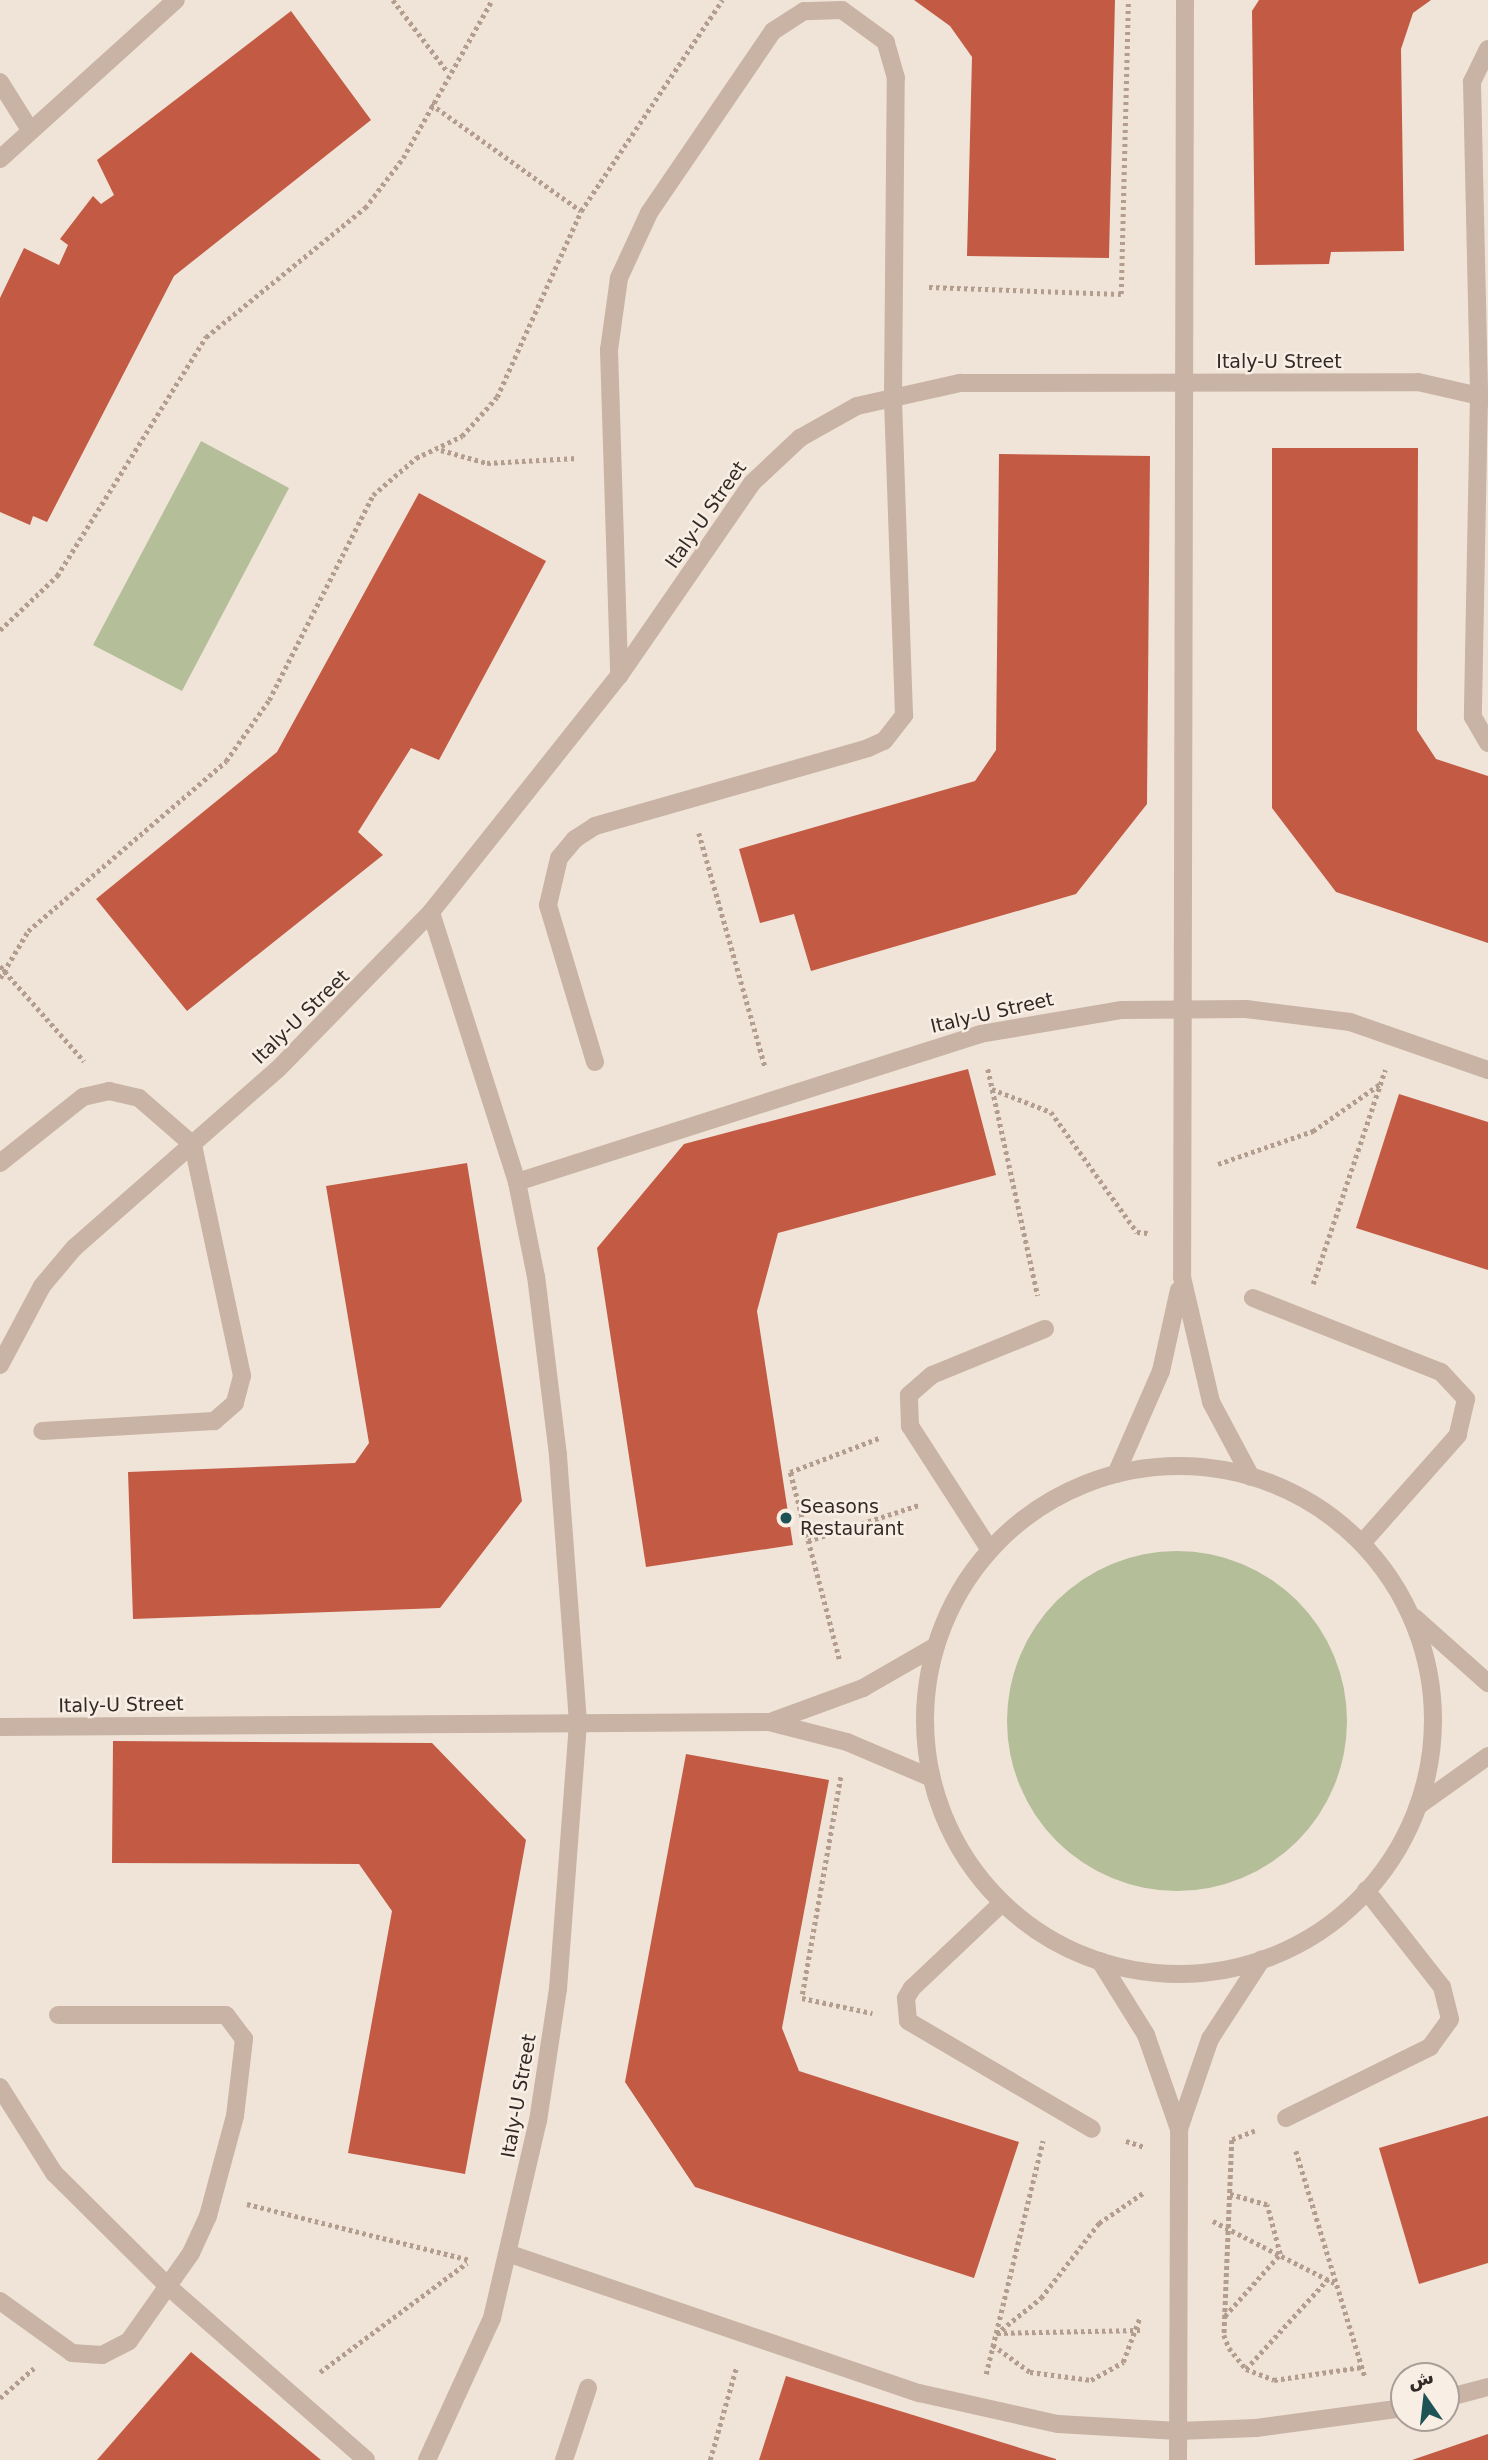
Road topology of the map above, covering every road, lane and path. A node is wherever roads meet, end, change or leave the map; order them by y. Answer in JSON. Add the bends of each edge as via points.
{"nodes":[{"id":1,"x":176,"y":0,"type":"edge"},
{"id":2,"x":393,"y":0,"type":"edge"},
{"id":3,"x":492,"y":0,"type":"edge"},
{"id":4,"x":722,"y":0,"type":"edge"},
{"id":5,"x":1128,"y":0,"type":"edge"},
{"id":6,"x":1185,"y":0,"type":"edge"},
{"id":7,"x":1488,"y":48,"type":"edge"},
{"id":8,"x":447,"y":72,"type":"junction"},
{"id":9,"x":0,"y":82,"type":"edge"},
{"id":10,"x":431,"y":104,"type":"junction"},
{"id":11,"x":30,"y":130,"type":"junction"},
{"id":12,"x":0,"y":159,"type":"edge"},
{"id":13,"x":581,"y":211,"type":"junction"},
{"id":14,"x":894,"y":286,"type":"junction"},
{"id":15,"x":1183,"y":383,"type":"junction"},
{"id":16,"x":893,"y":395,"type":"junction"},
{"id":17,"x":1484,"y":396,"type":"edge"},
{"id":18,"x":440,"y":450,"type":"junction"},
{"id":19,"x":611,"y":455,"type":"junction"},
{"id":20,"x":0,"y":630,"type":"edge"},
{"id":21,"x":619,"y":676,"type":"junction"},
{"id":22,"x":1488,"y":743,"type":"edge"},
{"id":23,"x":689,"y":799,"type":"junction"},
{"id":24,"x":431,"y":912,"type":"junction"},
{"id":25,"x":2,"y":967,"type":"edge"},
{"id":26,"x":0,"y":978,"type":"edge"},
{"id":27,"x":1183,"y":1007,"type":"junction"},
{"id":28,"x":980,"y":1034,"type":"junction"},
{"id":29,"x":1396,"y":1036,"type":"junction"},
{"id":30,"x":595,"y":1062,"type":"dead end"},
{"id":31,"x":1488,"y":1070,"type":"edge"},
{"id":32,"x":1380,"y":1084,"type":"junction"},
{"id":33,"x":992,"y":1089,"type":"junction"},
{"id":34,"x":109,"y":1091,"type":"junction"},
{"id":35,"x":774,"y":1099,"type":"junction"},
{"id":36,"x":193,"y":1145,"type":"junction"},
{"id":37,"x":0,"y":1163,"type":"edge"},
{"id":38,"x":1182,"y":1170,"type":"junction"},
{"id":39,"x":517,"y":1182,"type":"junction"},
{"id":40,"x":1182,"y":1235,"type":"junction"},
{"id":41,"x":1182,"y":1277,"type":"junction"},
{"id":42,"x":1253,"y":1298,"type":"dead end"},
{"id":43,"x":1302,"y":1317,"type":"junction"},
{"id":44,"x":1045,"y":1329,"type":"joint"},
{"id":45,"x":0,"y":1365,"type":"edge"},
{"id":46,"x":909,"y":1426,"type":"junction"},
{"id":47,"x":42,"y":1431,"type":"dead end"},
{"id":48,"x":1116,"y":1474,"type":"junction"},
{"id":49,"x":1251,"y":1477,"type":"junction"},
{"id":50,"x":953,"y":1494,"type":"junction"},
{"id":51,"x":808,"y":1541,"type":"junction"},
{"id":52,"x":1362,"y":1543,"type":"junction"},
{"id":53,"x":990,"y":1550,"type":"junction"},
{"id":54,"x":1411,"y":1614,"type":"junction"},
{"id":55,"x":936,"y":1646,"type":"junction"},
{"id":56,"x":1488,"y":1683,"type":"edge"},
{"id":57,"x":848,"y":1694,"type":"junction"},
{"id":58,"x":578,"y":1722,"type":"junction"},
{"id":59,"x":769,"y":1722,"type":"junction"},
{"id":60,"x":0,"y":1727,"type":"edge"},
{"id":61,"x":847,"y":1742,"type":"junction"},
{"id":62,"x":1488,"y":1756,"type":"edge"},
{"id":63,"x":932,"y":1778,"type":"junction"},
{"id":64,"x":1418,"y":1806,"type":"junction"},
{"id":65,"x":1366,"y":1890,"type":"junction"},
{"id":66,"x":1002,"y":1903,"type":"junction"},
{"id":67,"x":1262,"y":1959,"type":"junction"},
{"id":68,"x":1100,"y":1961,"type":"junction"},
{"id":69,"x":58,"y":2015,"type":"dead end"},
{"id":70,"x":908,"y":2021,"type":"junction"},
{"id":71,"x":0,"y":2087,"type":"edge"},
{"id":72,"x":1051,"y":2106,"type":"junction"},
{"id":73,"x":1286,"y":2118,"type":"junction"},
{"id":74,"x":1092,"y":2129,"type":"joint"},
{"id":75,"x":1180,"y":2129,"type":"junction"},
{"id":76,"x":1147,"y":2160,"type":"dead end"},
{"id":77,"x":1144,"y":2182,"type":"dead end"},
{"id":78,"x":1143,"y":2193,"type":"junction"},
{"id":79,"x":1229,"y":2194,"type":"junction"},
{"id":80,"x":214,"y":2196,"type":"junction"},
{"id":81,"x":1177,"y":2206,"type":"junction"},
{"id":82,"x":1143,"y":2207,"type":"dead end"},
{"id":83,"x":1228,"y":2226,"type":"junction"},
{"id":84,"x":510,"y":2254,"type":"junction"},
{"id":85,"x":1280,"y":2254,"type":"junction"},
{"id":86,"x":1328,"y":2279,"type":"junction"},
{"id":87,"x":1337,"y":2284,"type":"junction"},
{"id":88,"x":171,"y":2289,"type":"junction"},
{"id":89,"x":0,"y":2301,"type":"edge"},
{"id":90,"x":1140,"y":2303,"type":"dead end"},
{"id":91,"x":1225,"y":2317,"type":"junction"},
{"id":92,"x":1140,"y":2330,"type":"junction"},
{"id":93,"x":996,"y":2333,"type":"junction"},
{"id":94,"x":746,"y":2334,"type":"junction"},
{"id":95,"x":993,"y":2345,"type":"junction"},
{"id":96,"x":59,"y":2347,"type":"junction"},
{"id":97,"x":1362,"y":2367,"type":"junction"},
{"id":98,"x":1246,"y":2369,"type":"junction"},
{"id":99,"x":1488,"y":2387,"type":"edge"},
{"id":100,"x":588,"y":2388,"type":"dead end"},
{"id":101,"x":291,"y":2393,"type":"junction"},
{"id":102,"x":1460,"y":2395,"type":"edge"},
{"id":103,"x":0,"y":2398,"type":"edge"},
{"id":104,"x":978,"y":2408,"type":"junction"},
{"id":105,"x":1390,"y":2411,"type":"edge"},
{"id":106,"x":1376,"y":2414,"type":"junction"},
{"id":107,"x":1178,"y":2431,"type":"junction"},
{"id":108,"x":366,"y":2460,"type":"edge"},
{"id":109,"x":427,"y":2460,"type":"edge"},
{"id":110,"x":564,"y":2460,"type":"edge"},
{"id":111,"x":710,"y":2460,"type":"edge"},
{"id":112,"x":1178,"y":2460,"type":"edge"}],
"edges":[{"from":1,"to":11,"type":"street"},
{"from":2,"to":8,"type":"path"},
{"from":3,"to":8,"type":"path"},
{"from":4,"to":13,"type":"path"},
{"from":5,"to":14,"type":"path","via":[[1121,294]]},
{"from":6,"to":15,"type":"street"},
{"from":7,"to":17,"type":"street","via":[[1472,82]]},
{"from":8,"to":10,"type":"path"},
{"from":9,"to":11,"type":"street"},
{"from":10,"to":13,"type":"path"},
{"from":10,"to":20,"type":"path","via":[[403,158],[365,208],[206,337],[57,576]]},
{"from":11,"to":12,"type":"street"},
{"from":13,"to":18,"type":"path","via":[[497,397]]},
{"from":14,"to":16,"type":"street"},
{"from":14,"to":19,"type":"street","via":[[894,59],[886,42],[859,16],[832,9],[804,11],[773,31],[632,244],[611,313]]},
{"from":15,"to":16,"type":"street","name":"Italy-U Street","via":[[960,383]]},
{"from":15,"to":17,"type":"street","name":"Italy-U Street","via":[[1418,383]]},
{"from":15,"to":27,"type":"street"},
{"from":16,"to":21,"type":"street","name":"Italy-U Street","via":[[827,421],[774,460]]},
{"from":16,"to":23,"type":"street","via":[[904,715],[884,741],[868,748]]},
{"from":17,"to":22,"type":"street","via":[[1473,717]]},
{"from":18,"to":19,"type":"path","via":[[496,463]]},
{"from":18,"to":25,"type":"path","via":[[400,469],[373,495],[269,699],[226,761],[28,931]]},
{"from":19,"to":21,"type":"street"},
{"from":21,"to":24,"type":"street","name":"Italy-U Street"},
{"from":23,"to":30,"type":"street","via":[[596,826],[575,839],[550,881],[554,929]]},
{"from":23,"to":35,"type":"path"},
{"from":24,"to":36,"type":"street","name":"Italy-U Street","via":[[359,990]]},
{"from":24,"to":39,"type":"street","name":"Italy-U Street"},
{"from":25,"to":26,"type":"path"},
{"from":25,"to":34,"type":"path"},
{"from":27,"to":28,"type":"street","name":"Italy-U Street","via":[[1062,1017]]},
{"from":27,"to":29,"type":"street","name":"Italy-U Street","via":[[1298,1014]]},
{"from":27,"to":38,"type":"street"},
{"from":28,"to":33,"type":"path"},
{"from":28,"to":35,"type":"street","name":"Italy-U Street"},
{"from":29,"to":31,"type":"street","name":"Italy-U Street"},
{"from":29,"to":32,"type":"path"},
{"from":32,"to":38,"type":"path","via":[[1313,1131],[1275,1148]]},
{"from":32,"to":43,"type":"path"},
{"from":33,"to":40,"type":"path","via":[[1033,1101],[1057,1118],[1136,1232]]},
{"from":33,"to":44,"type":"path"},
{"from":34,"to":36,"type":"street","via":[[139,1098]]},
{"from":34,"to":37,"type":"street","via":[[83,1097]]},
{"from":35,"to":39,"type":"street","name":"Italy-U Street"},
{"from":36,"to":45,"type":"street","name":"Italy-U Street","via":[[74,1248],[42,1286]]},
{"from":36,"to":47,"type":"street","via":[[242,1376],[235,1403],[201,1423]]},
{"from":38,"to":40,"type":"street"},
{"from":39,"to":58,"type":"street","name":"Italy-U Street","via":[[548,1365]]},
{"from":40,"to":41,"type":"street"},
{"from":41,"to":48,"type":"street","via":[[1161,1371]]},
{"from":41,"to":49,"type":"street","via":[[1211,1402]]},
{"from":42,"to":43,"type":"street"},
{"from":43,"to":52,"type":"street","via":[[1441,1372],[1466,1399],[1458,1435]]},
{"from":44,"to":46,"type":"street","via":[[919,1382],[909,1395]]},
{"from":46,"to":50,"type":"street"},
{"from":46,"to":51,"type":"path","via":[[790,1472]]},
{"from":48,"to":49,"type":"street","via":[[1184,1466]]},
{"from":48,"to":53,"type":"street","via":[[1047,1503]]},
{"from":49,"to":52,"type":"street","via":[[1292,1492]]},
{"from":50,"to":51,"type":"path"},
{"from":50,"to":53,"type":"street"},
{"from":51,"to":57,"type":"path"},
{"from":52,"to":54,"type":"street"},
{"from":53,"to":55,"type":"street","via":[[958,1595]]},
{"from":54,"to":56,"type":"street"},
{"from":54,"to":64,"type":"street","via":[[1427,1660],[1433,1709],[1430,1758]]},
{"from":55,"to":57,"type":"street","name":"Italy-U Street"},
{"from":55,"to":63,"type":"street","via":[[925,1706]]},
{"from":57,"to":59,"type":"street","name":"Italy-U Street"},
{"from":58,"to":59,"type":"street","name":"Italy-U Street"},
{"from":58,"to":60,"type":"street","name":"Italy-U Street"},
{"from":58,"to":84,"type":"street","name":"Italy-U Street","via":[[558,1989]]},
{"from":59,"to":61,"type":"street","name":"Italy-U Street"},
{"from":61,"to":63,"type":"street","name":"Italy-U Street"},
{"from":61,"to":70,"type":"path","via":[[802,1997]]},
{"from":62,"to":64,"type":"street"},
{"from":63,"to":66,"type":"street","via":[[961,1852]]},
{"from":64,"to":65,"type":"street","via":[[1397,1850]]},
{"from":65,"to":67,"type":"street","via":[[1300,1942]]},
{"from":65,"to":73,"type":"street","via":[[1442,1987],[1450,2019],[1430,2047]]},
{"from":66,"to":68,"type":"street","via":[[1064,1947]]},
{"from":66,"to":70,"type":"street","via":[[912,1988],[906,1998]]},
{"from":67,"to":68,"type":"street","via":[[1181,1973]]},
{"from":67,"to":75,"type":"street","via":[[1210,2039]]},
{"from":68,"to":75,"type":"street","via":[[1146,2035]]},
{"from":69,"to":80,"type":"street","via":[[212,2011],[238,2026],[244,2055]]},
{"from":70,"to":72,"type":"street"},
{"from":71,"to":88,"type":"street","via":[[54,2173]]},
{"from":72,"to":74,"type":"street"},
{"from":72,"to":93,"type":"path"},
{"from":73,"to":79,"type":"path","via":[[1232,2140]]},
{"from":73,"to":87,"type":"path"},
{"from":74,"to":76,"type":"path","via":[[1148,2148]]},
{"from":75,"to":81,"type":"street"},
{"from":77,"to":78,"type":"path"},
{"from":78,"to":81,"type":"path"},
{"from":78,"to":82,"type":"path"},
{"from":78,"to":93,"type":"path","via":[[1099,2223],[1041,2298]]},
{"from":79,"to":83,"type":"path"},
{"from":79,"to":85,"type":"path","via":[[1267,2205]]},
{"from":80,"to":88,"type":"street"},
{"from":80,"to":101,"type":"path","via":[[471,2260]]},
{"from":81,"to":83,"type":"path"},
{"from":81,"to":107,"type":"street"},
{"from":83,"to":85,"type":"path"},
{"from":83,"to":91,"type":"path"},
{"from":84,"to":94,"type":"street"},
{"from":84,"to":109,"type":"street","name":"Italy-U Street","via":[[468,2380]]},
{"from":85,"to":86,"type":"path"},
{"from":85,"to":91,"type":"path"},
{"from":86,"to":87,"type":"path"},
{"from":86,"to":98,"type":"path"},
{"from":87,"to":97,"type":"path"},
{"from":88,"to":96,"type":"street","via":[[116,2350],[86,2356]]},
{"from":88,"to":101,"type":"street"},
{"from":89,"to":96,"type":"street"},
{"from":90,"to":92,"type":"path"},
{"from":91,"to":98,"type":"path","via":[[1228,2348]]},
{"from":92,"to":93,"type":"path"},
{"from":92,"to":95,"type":"path","via":[[1123,2362],[1091,2380],[1030,2372]]},
{"from":93,"to":95,"type":"path"},
{"from":94,"to":104,"type":"street"},
{"from":94,"to":111,"type":"path"},
{"from":95,"to":104,"type":"path"},
{"from":96,"to":103,"type":"path"},
{"from":97,"to":98,"type":"path","via":[[1289,2380]]},
{"from":97,"to":106,"type":"path"},
{"from":99,"to":102,"type":"street"},
{"from":100,"to":110,"type":"street"},
{"from":101,"to":108,"type":"street"},
{"from":104,"to":107,"type":"street","via":[[1058,2424]]},
{"from":105,"to":106,"type":"street"},
{"from":106,"to":107,"type":"street"},
{"from":107,"to":112,"type":"street"}]}
